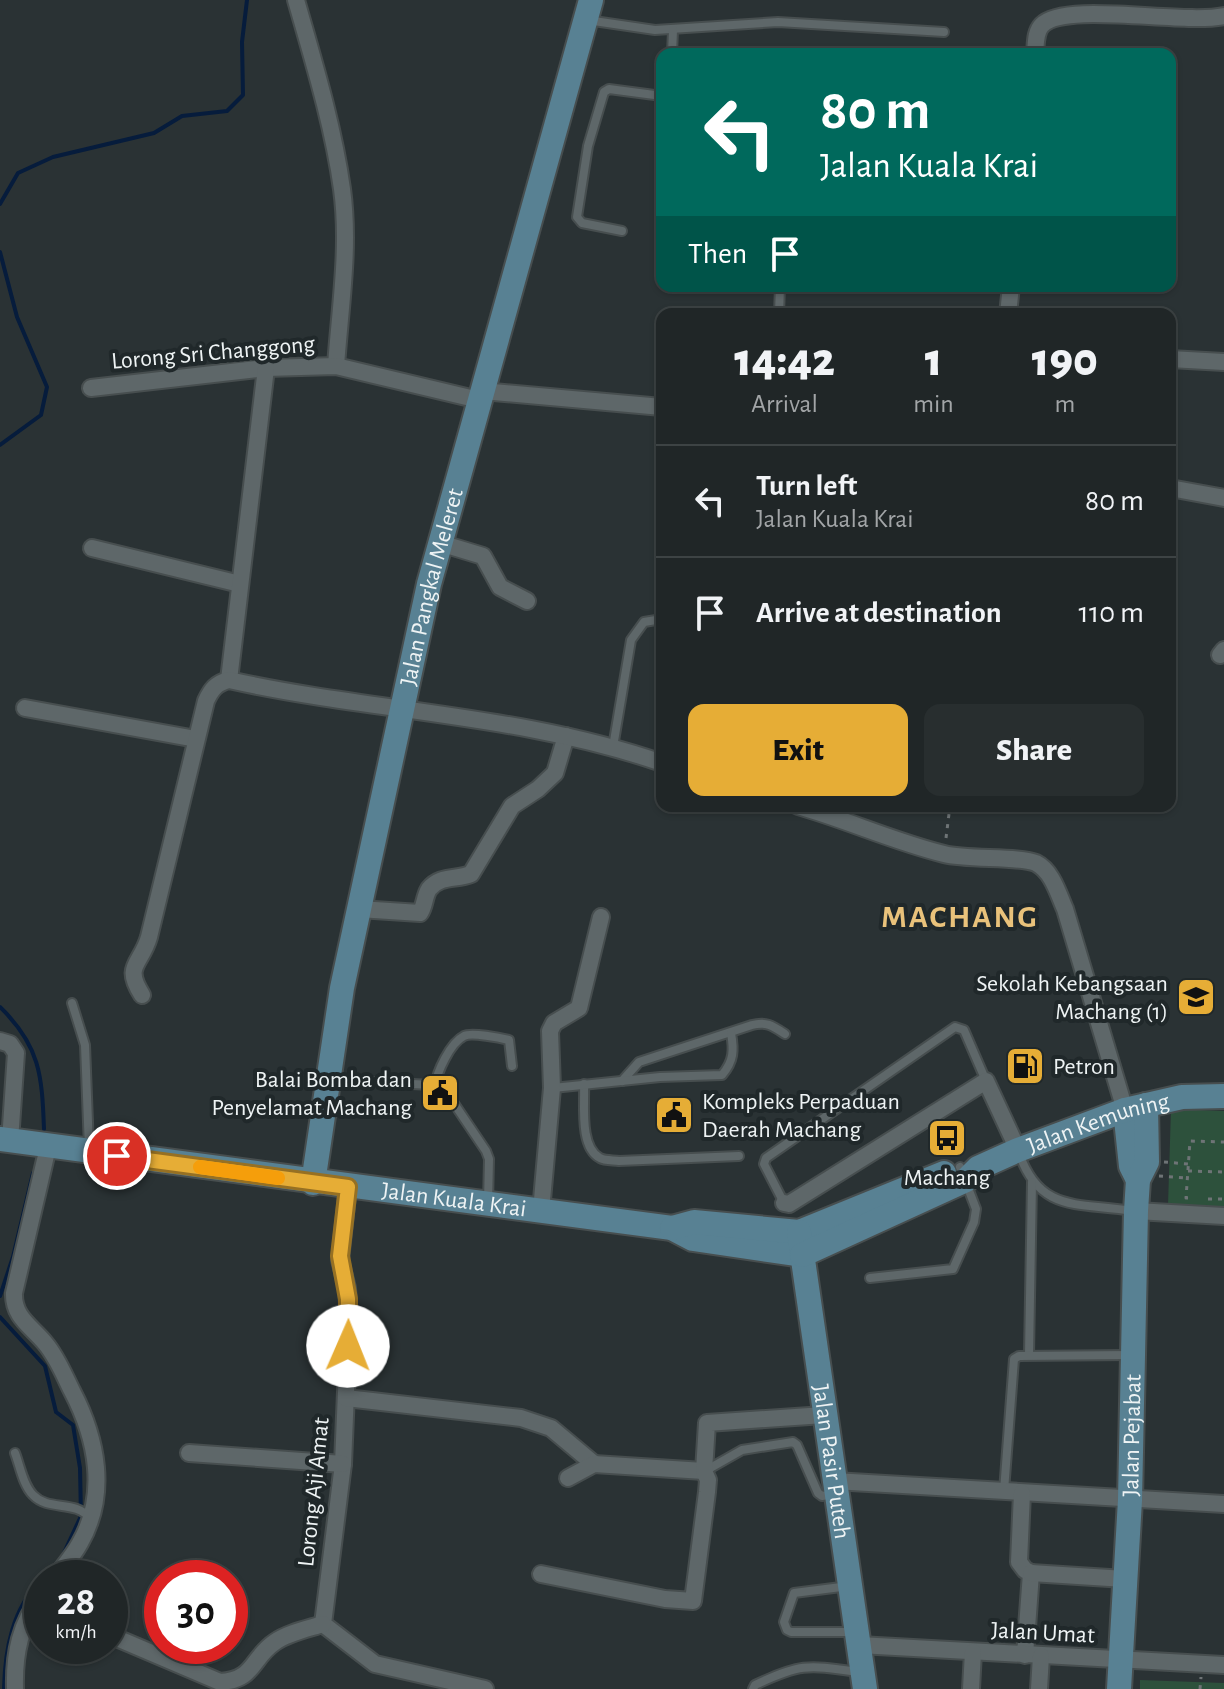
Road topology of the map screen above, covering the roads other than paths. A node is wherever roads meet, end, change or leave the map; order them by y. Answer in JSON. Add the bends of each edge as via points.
{"nodes":[{"id":1,"x":296,"y":0,"type":"edge"},
{"id":2,"x":1096,"y":7,"type":"edge"},
{"id":3,"x":589,"y":10,"type":"edge"},
{"id":4,"x":1224,"y":16,"type":"edge"},
{"id":5,"x":673,"y":30,"type":"junction"},
{"id":6,"x":944,"y":32,"type":"dead end"},
{"id":7,"x":672,"y":48,"type":"edge"},
{"id":8,"x":1036,"y":48,"type":"edge"},
{"id":9,"x":656,"y":95,"type":"edge"},
{"id":10,"x":622,"y":231,"type":"dead end"},
{"id":11,"x":1176,"y":359,"type":"edge"},
{"id":12,"x":1224,"y":362,"type":"edge"},
{"id":13,"x":336,"y":366,"type":"junction"},
{"id":14,"x":266,"y":368,"type":"junction"},
{"id":15,"x":91,"y":388,"type":"dead end"},
{"id":16,"x":481,"y":395,"type":"junction"},
{"id":17,"x":656,"y":407,"type":"edge"},
{"id":18,"x":1176,"y":489,"type":"edge"},
{"id":19,"x":1224,"y":498,"type":"edge"},
{"id":20,"x":440,"y":543,"type":"junction"},
{"id":21,"x":92,"y":548,"type":"dead end"},
{"id":22,"x":240,"y":584,"type":"junction"},
{"id":23,"x":527,"y":601,"type":"dead end"},
{"id":24,"x":656,"y":620,"type":"edge"},
{"id":25,"x":229,"y":680,"type":"junction"},
{"id":26,"x":402,"y":706,"type":"junction"},
{"id":27,"x":25,"y":708,"type":"dead end"},
{"id":28,"x":566,"y":736,"type":"junction"},
{"id":29,"x":196,"y":739,"type":"junction"},
{"id":30,"x":613,"y":747,"type":"junction"},
{"id":31,"x":656,"y":761,"type":"edge"},
{"id":32,"x":816,"y":812,"type":"edge"},
{"id":33,"x":359,"y":909,"type":"junction"},
{"id":34,"x":601,"y":917,"type":"dead end"},
{"id":35,"x":142,"y":995,"type":"dead end"},
{"id":36,"x":72,"y":1003,"type":"dead end"},
{"id":37,"x":731,"y":1033,"type":"junction"},
{"id":38,"x":785,"y":1034,"type":"dead end"},
{"id":39,"x":0,"y":1041,"type":"edge"},
{"id":40,"x":512,"y":1066,"type":"dead end"},
{"id":41,"x":328,"y":1079,"type":"junction"},
{"id":42,"x":622,"y":1081,"type":"junction"},
{"id":43,"x":986,"y":1081,"type":"junction"},
{"id":44,"x":584,"y":1084,"type":"junction"},
{"id":45,"x":435,"y":1086,"type":"junction"},
{"id":46,"x":552,"y":1088,"type":"junction"},
{"id":47,"x":1224,"y":1096,"type":"edge"},
{"id":48,"x":1136,"y":1108,"type":"junction"},
{"id":49,"x":5,"y":1140,"type":"edge"},
{"id":50,"x":48,"y":1147,"type":"junction"},
{"id":51,"x":1018,"y":1150,"type":"junction"},
{"id":52,"x":90,"y":1152,"type":"junction"},
{"id":53,"x":739,"y":1156,"type":"dead end"},
{"id":54,"x":968,"y":1171,"type":"junction"},
{"id":55,"x":1032,"y":1182,"type":"junction"},
{"id":56,"x":313,"y":1183,"type":"junction"},
{"id":57,"x":348,"y":1187,"type":"junction"},
{"id":58,"x":784,"y":1203,"type":"joint"},
{"id":59,"x":488,"y":1205,"type":"junction"},
{"id":60,"x":541,"y":1211,"type":"junction"},
{"id":61,"x":1136,"y":1211,"type":"junction"},
{"id":62,"x":1224,"y":1216,"type":"edge"},
{"id":63,"x":801,"y":1244,"type":"junction"},
{"id":64,"x":870,"y":1278,"type":"dead end"},
{"id":65,"x":1029,"y":1355,"type":"junction"},
{"id":66,"x":1135,"y":1355,"type":"junction"},
{"id":67,"x":346,"y":1398,"type":"junction"},
{"id":68,"x":824,"y":1415,"type":"junction"},
{"id":69,"x":15,"y":1453,"type":"dead end"},
{"id":70,"x":189,"y":1453,"type":"dead end"},
{"id":71,"x":343,"y":1464,"type":"junction"},
{"id":72,"x":594,"y":1464,"type":"junction"},
{"id":73,"x":704,"y":1471,"type":"junction"},
{"id":74,"x":568,"y":1478,"type":"dead end"},
{"id":75,"x":835,"y":1488,"type":"junction"},
{"id":76,"x":1004,"y":1492,"type":"junction"},
{"id":77,"x":1022,"y":1493,"type":"junction"},
{"id":78,"x":1130,"y":1500,"type":"junction"},
{"id":79,"x":1224,"y":1504,"type":"edge"},
{"id":80,"x":91,"y":1519,"type":"junction"},
{"id":81,"x":68,"y":1560,"type":"edge"},
{"id":82,"x":1031,"y":1573,"type":"junction"},
{"id":83,"x":541,"y":1574,"type":"dead end"},
{"id":84,"x":1125,"y":1579,"type":"junction"},
{"id":85,"x":850,"y":1586,"type":"junction"},
{"id":86,"x":323,"y":1624,"type":"junction"},
{"id":87,"x":24,"y":1626,"type":"edge"},
{"id":88,"x":858,"y":1639,"type":"junction"},
{"id":89,"x":128,"y":1643,"type":"edge"},
{"id":90,"x":973,"y":1652,"type":"junction"},
{"id":91,"x":1033,"y":1655,"type":"junction"},
{"id":92,"x":1120,"y":1660,"type":"junction"},
{"id":93,"x":1224,"y":1665,"type":"edge"},
{"id":94,"x":864,"y":1681,"type":"edge"},
{"id":95,"x":15,"y":1689,"type":"edge"},
{"id":96,"x":485,"y":1689,"type":"edge"},
{"id":97,"x":753,"y":1689,"type":"edge"},
{"id":98,"x":971,"y":1689,"type":"edge"},
{"id":99,"x":1039,"y":1689,"type":"edge"},
{"id":100,"x":1119,"y":1689,"type":"edge"}],
"edges":[{"from":1,"to":13,"type":"street","via":[[330,120],[343,192]]},
{"from":2,"to":4,"type":"street","via":[[1189,20]]},
{"from":2,"to":8,"type":"street","via":[[1047,21],[1037,31]]},
{"from":3,"to":5,"type":"lane","via":[[642,28]]},
{"from":3,"to":16,"type":"main road","name":"Jalan Pangkal Meleret"},
{"from":5,"to":6,"type":"lane","via":[[778,22]]},
{"from":5,"to":7,"type":"lane"},
{"from":9,"to":10,"type":"lane","via":[[604,92],[588,146],[577,217],[582,223]]},
{"from":11,"to":12,"type":"street"},
{"from":13,"to":14,"type":"street","name":"Lorong Sri Changgong"},
{"from":13,"to":16,"type":"street","name":"Lorong Sri Changgong"},
{"from":14,"to":15,"type":"street","name":"Lorong Sri Changgong"},
{"from":14,"to":22,"type":"street"},
{"from":16,"to":17,"type":"street","name":"Lorong Sri Changgong"},
{"from":16,"to":20,"type":"main road","name":"Jalan Pangkal Meleret"},
{"from":18,"to":19,"type":"street"},
{"from":20,"to":23,"type":"street","via":[[483,556],[498,585]]},
{"from":20,"to":26,"type":"main road","name":"Jalan Pangkal Meleret"},
{"from":21,"to":22,"type":"street"},
{"from":22,"to":25,"type":"street"},
{"from":24,"to":30,"type":"lane","via":[[644,622],[631,640]]},
{"from":25,"to":26,"type":"street","via":[[292,694]]},
{"from":25,"to":29,"type":"street","via":[[209,694]]},
{"from":26,"to":28,"type":"street"},
{"from":26,"to":33,"type":"main road","name":"Jalan Pangkal Meleret"},
{"from":27,"to":29,"type":"street"},
{"from":28,"to":30,"type":"street"},
{"from":28,"to":33,"type":"street","via":[[555,773],[512,806],[471,874],[436,882],[420,913]]},
{"from":29,"to":35,"type":"street","via":[[149,937],[132,967]]},
{"from":30,"to":31,"type":"street"},
{"from":32,"to":48,"type":"street","via":[[944,855],[1028,861],[1043,868],[1065,909]]},
{"from":33,"to":41,"type":"main road","name":"Jalan Pangkal Meleret"},
{"from":34,"to":46,"type":"street","via":[[579,1008],[550,1028]]},
{"from":36,"to":52,"type":"lane","via":[[85,1045]]},
{"from":37,"to":38,"type":"lane","via":[[761,1022]]},
{"from":37,"to":42,"type":"lane","via":[[639,1062]]},
{"from":37,"to":42,"type":"lane","via":[[732,1064],[722,1075]]},
{"from":39,"to":49,"type":"street","via":[[16,1053]]},
{"from":40,"to":45,"type":"lane","via":[[509,1040],[467,1035],[439,1068]]},
{"from":41,"to":45,"type":"lane"},
{"from":41,"to":56,"type":"main road","name":"Jalan Pangkal Meleret"},
{"from":42,"to":44,"type":"lane"},
{"from":43,"to":51,"type":"street"},
{"from":43,"to":58,"type":"street"},
{"from":43,"to":58,"type":"lane","via":[[964,1030],[955,1027],[766,1158],[764,1164]]},
{"from":44,"to":46,"type":"lane"},
{"from":44,"to":53,"type":"lane","via":[[587,1139],[600,1158]]},
{"from":45,"to":59,"type":"lane","via":[[449,1096],[488,1156]]},
{"from":46,"to":60,"type":"street"},
{"from":47,"to":48,"type":"main road","name":"Jalan Kemuning","via":[[1182,1097]]},
{"from":48,"to":51,"type":"main road","name":"Jalan Kemuning"},
{"from":48,"to":61,"type":"main road","name":"Jalan Pejabat","via":[[1131,1166],[1140,1177]]},
{"from":49,"to":50,"type":"main road","name":"Jalan Kuala Krai"},
{"from":50,"to":52,"type":"main road","name":"Jalan Kuala Krai"},
{"from":50,"to":80,"type":"street","via":[[14,1306],[53,1354],[86,1421],[97,1474]]},
{"from":51,"to":54,"type":"main road","name":"Jalan Kemuning"},
{"from":51,"to":55,"type":"lane"},
{"from":52,"to":56,"type":"main road","name":"Jalan Kuala Krai"},
{"from":54,"to":63,"type":"main road","name":"Jalan Kemuning"},
{"from":54,"to":64,"type":"lane","via":[[976,1215],[953,1269]]},
{"from":55,"to":61,"type":"lane","via":[[1058,1201]]},
{"from":55,"to":65,"type":"lane"},
{"from":56,"to":57,"type":"main road","name":"Jalan Kuala Krai"},
{"from":57,"to":59,"type":"main road","name":"Jalan Kuala Krai"},
{"from":57,"to":67,"type":"street","name":"Lorong Aji Amat","via":[[340,1256],[349,1313]]},
{"from":59,"to":60,"type":"main road","name":"Jalan Kuala Krai"},
{"from":60,"to":63,"type":"main road","name":"Jalan Kuala Krai","via":[[672,1228],[694,1222]]},
{"from":61,"to":62,"type":"street"},
{"from":61,"to":66,"type":"main road","name":"Jalan Pejabat"},
{"from":63,"to":68,"type":"main road","name":"Jalan Pasir Puteh"},
{"from":65,"to":66,"type":"lane"},
{"from":65,"to":76,"type":"lane","via":[[1013,1360]]},
{"from":66,"to":78,"type":"main road","name":"Jalan Pejabat"},
{"from":67,"to":71,"type":"street","name":"Lorong Aji Amat"},
{"from":67,"to":72,"type":"street","via":[[513,1417],[547,1426]]},
{"from":68,"to":73,"type":"street","via":[[708,1422]]},
{"from":68,"to":75,"type":"main road","name":"Jalan Pasir Puteh"},
{"from":69,"to":80,"type":"lane","via":[[35,1497],[84,1510]]},
{"from":70,"to":71,"type":"street"},
{"from":71,"to":86,"type":"street","name":"Lorong Aji Amat"},
{"from":72,"to":73,"type":"street"},
{"from":72,"to":74,"type":"street"},
{"from":73,"to":75,"type":"lane","via":[[742,1450],[793,1442],[818,1493],[822,1496]]},
{"from":73,"to":83,"type":"street","via":[[707,1492],[694,1600]]},
{"from":75,"to":76,"type":"street"},
{"from":75,"to":85,"type":"main road","name":"Jalan Pasir Puteh"},
{"from":76,"to":77,"type":"street"},
{"from":77,"to":78,"type":"street"},
{"from":77,"to":82,"type":"street","via":[[1019,1562]]},
{"from":78,"to":79,"type":"street"},
{"from":78,"to":84,"type":"main road","name":"Jalan Pejabat"},
{"from":80,"to":81,"type":"street"},
{"from":82,"to":84,"type":"street"},
{"from":82,"to":91,"type":"street"},
{"from":84,"to":92,"type":"main road","name":"Jalan Pejabat"},
{"from":85,"to":88,"type":"main road","name":"Jalan Pasir Puteh"},
{"from":85,"to":88,"type":"lane","via":[[793,1593],[784,1622],[791,1632]]},
{"from":86,"to":89,"type":"street","via":[[273,1643],[249,1672],[231,1682]]},
{"from":86,"to":96,"type":"street","via":[[375,1664]]},
{"from":87,"to":95,"type":"street","via":[[16,1648]]},
{"from":88,"to":90,"type":"street","name":"Jalan Umat"},
{"from":88,"to":94,"type":"main road","name":"Jalan Pasir Puteh"},
{"from":90,"to":91,"type":"street","name":"Jalan Umat"},
{"from":90,"to":98,"type":"street"},
{"from":91,"to":92,"type":"street","name":"Jalan Umat"},
{"from":91,"to":99,"type":"street"},
{"from":92,"to":93,"type":"street","name":"Jalan Umat"},
{"from":92,"to":100,"type":"main road","name":"Jalan Pejabat"},
{"from":94,"to":97,"type":"lane","via":[[798,1666]]}]}
